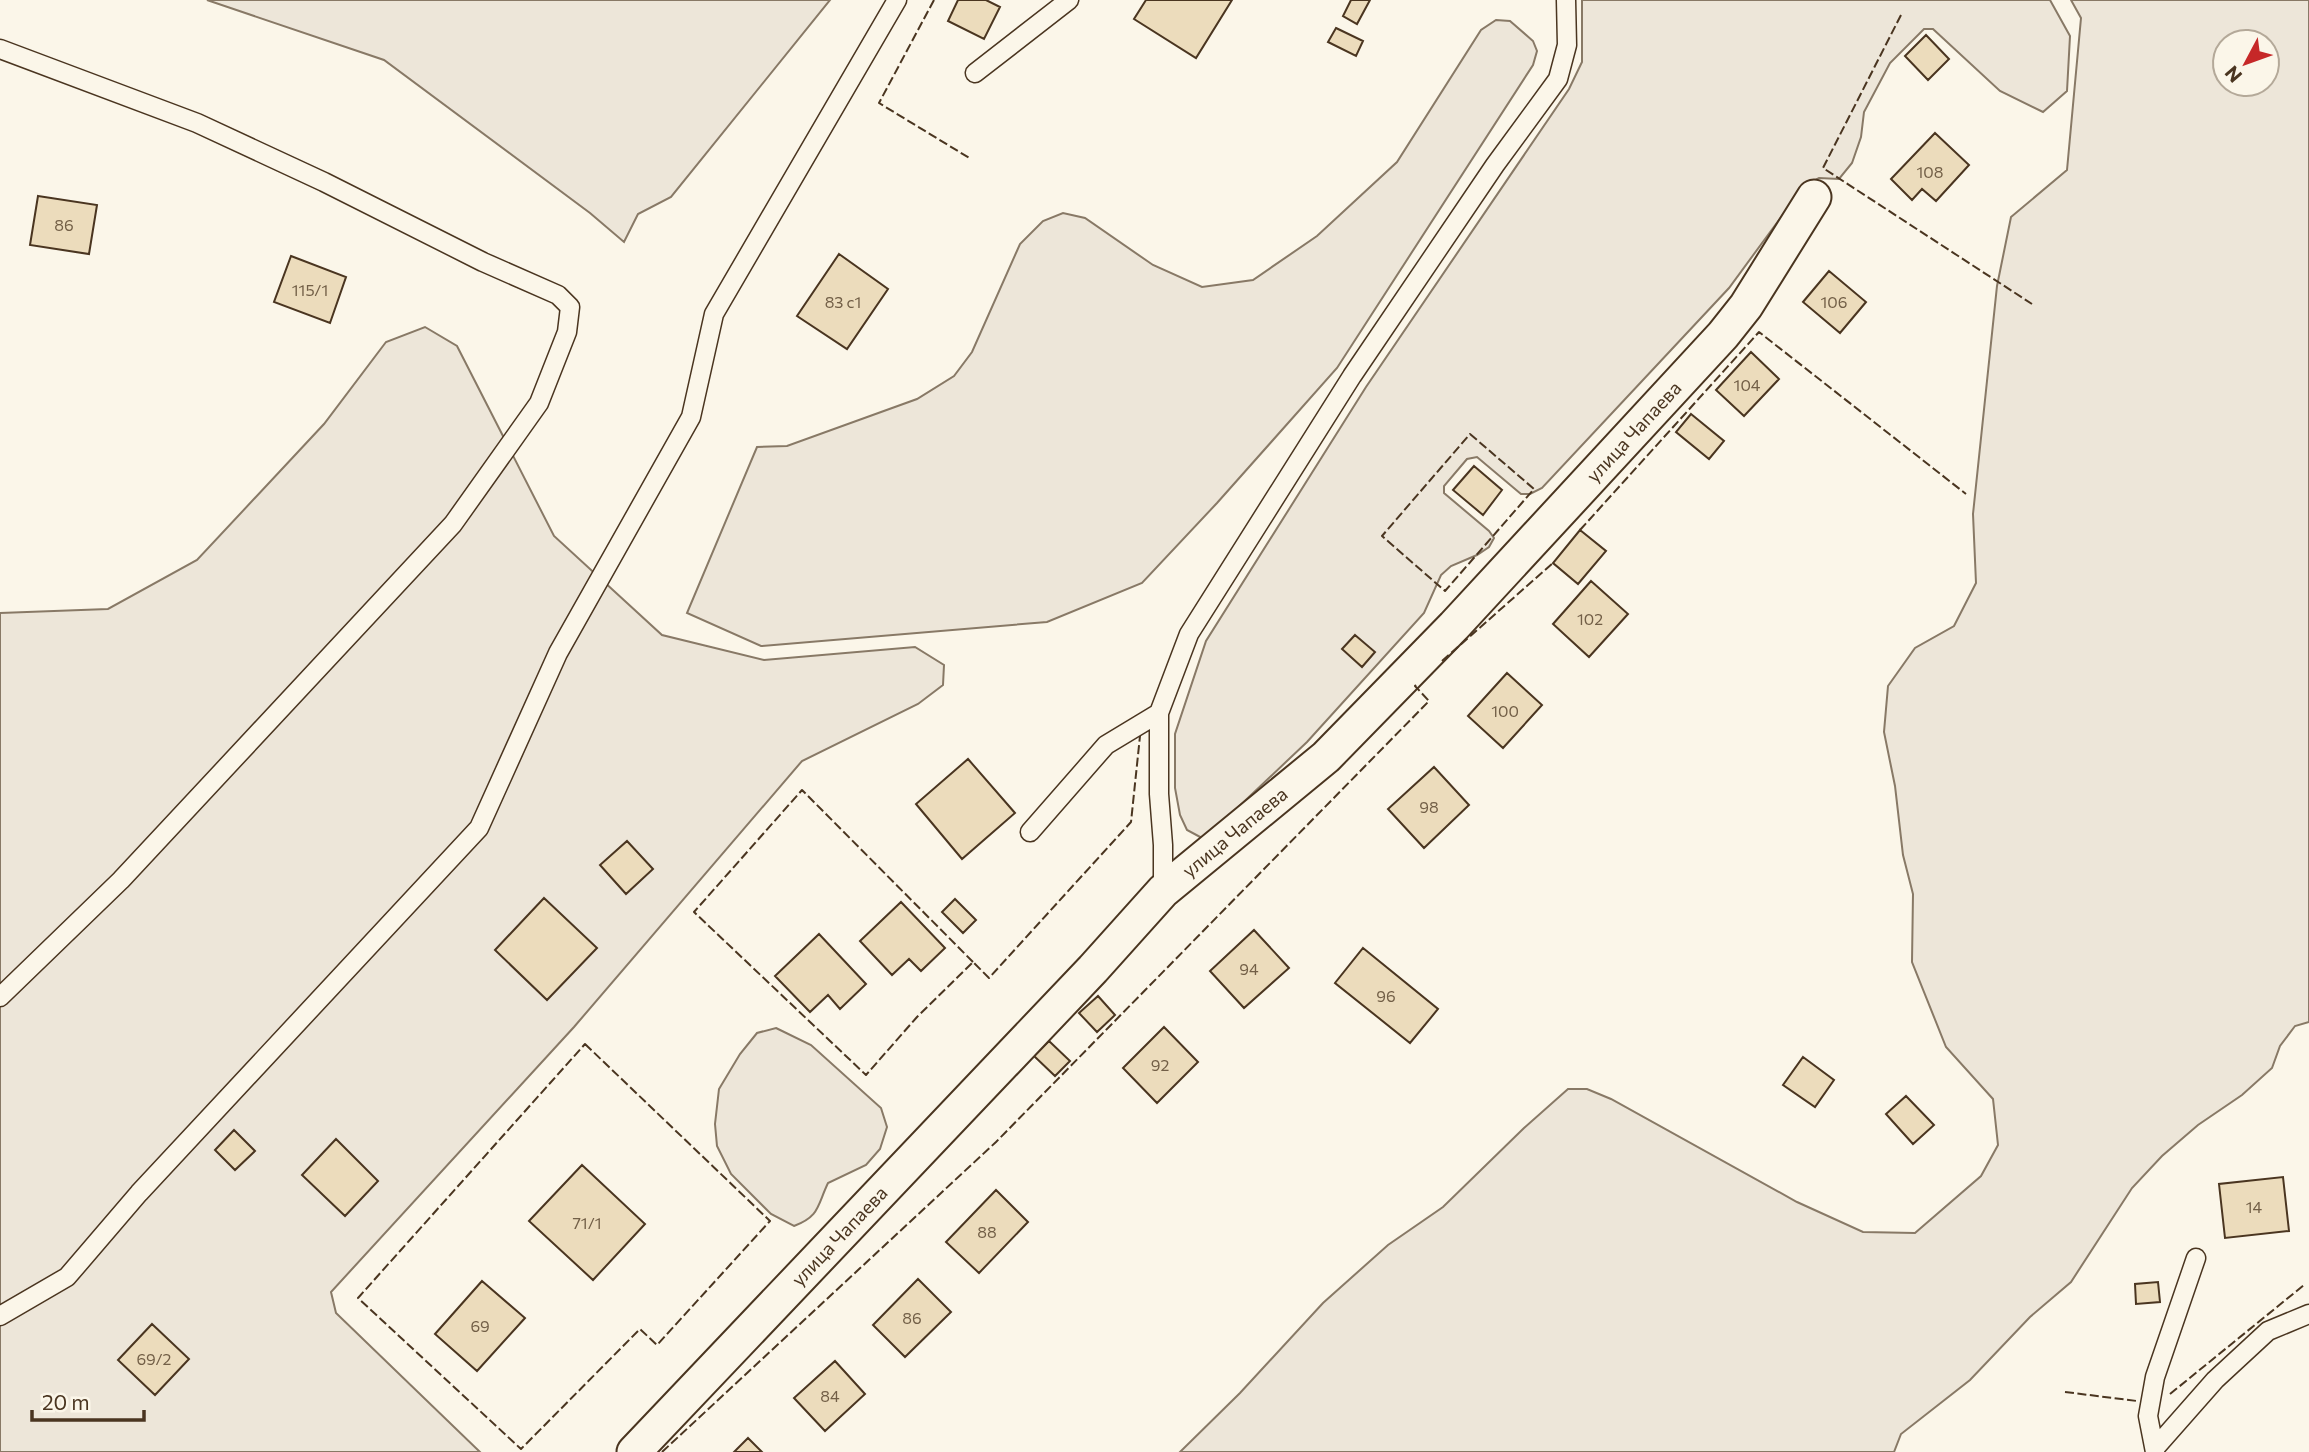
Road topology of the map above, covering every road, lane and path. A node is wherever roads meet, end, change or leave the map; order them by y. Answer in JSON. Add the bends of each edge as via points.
{"nodes":[{"id":1,"x":897,"y":0,"type":"edge"},
{"id":2,"x":1069,"y":0,"type":"edge"},
{"id":3,"x":1566,"y":0,"type":"edge"},
{"id":4,"x":0,"y":49,"type":"edge"},
{"id":5,"x":975,"y":73,"type":"dead end"},
{"id":6,"x":1814,"y":197,"type":"dead end"},
{"id":7,"x":1158,"y":713,"type":"junction"},
{"id":8,"x":1030,"y":832,"type":"dead end"},
{"id":9,"x":1163,"y":891,"type":"junction"},
{"id":10,"x":0,"y":997,"type":"edge"},
{"id":11,"x":2196,"y":1258,"type":"dead end"},
{"id":12,"x":2309,"y":1314,"type":"edge"},
{"id":13,"x":0,"y":1316,"type":"edge"},
{"id":14,"x":2155,"y":1450,"type":"edge"},
{"id":15,"x":634,"y":1452,"type":"edge"}],
"edges":[{"from":1,"to":13,"type":"lane","via":[[714,314],[691,417],[558,653],[479,828],[139,1193],[67,1277]]},
{"from":2,"to":5,"type":"lane"},
{"from":3,"to":7,"type":"lane","via":[[1567,45],[1558,79],[1352,376],[1189,634]]},
{"from":4,"to":10,"type":"lane","via":[[197,123],[558,295],[570,307],[567,332],[539,403],[453,524],[121,880]]},
{"from":6,"to":9,"type":"street","name":"улица Чапаева","via":[[1723,335],[1454,626],[1326,757]]},
{"from":7,"to":8,"type":"lane","via":[[1106,745]]},
{"from":7,"to":9,"type":"lane"},
{"from":9,"to":15,"type":"street","name":"улица Чапаева"},
{"from":11,"to":14,"type":"lane","via":[[2155,1377],[2148,1416]]},
{"from":12,"to":14,"type":"lane","via":[[2268,1331],[2215,1380]]}]}
